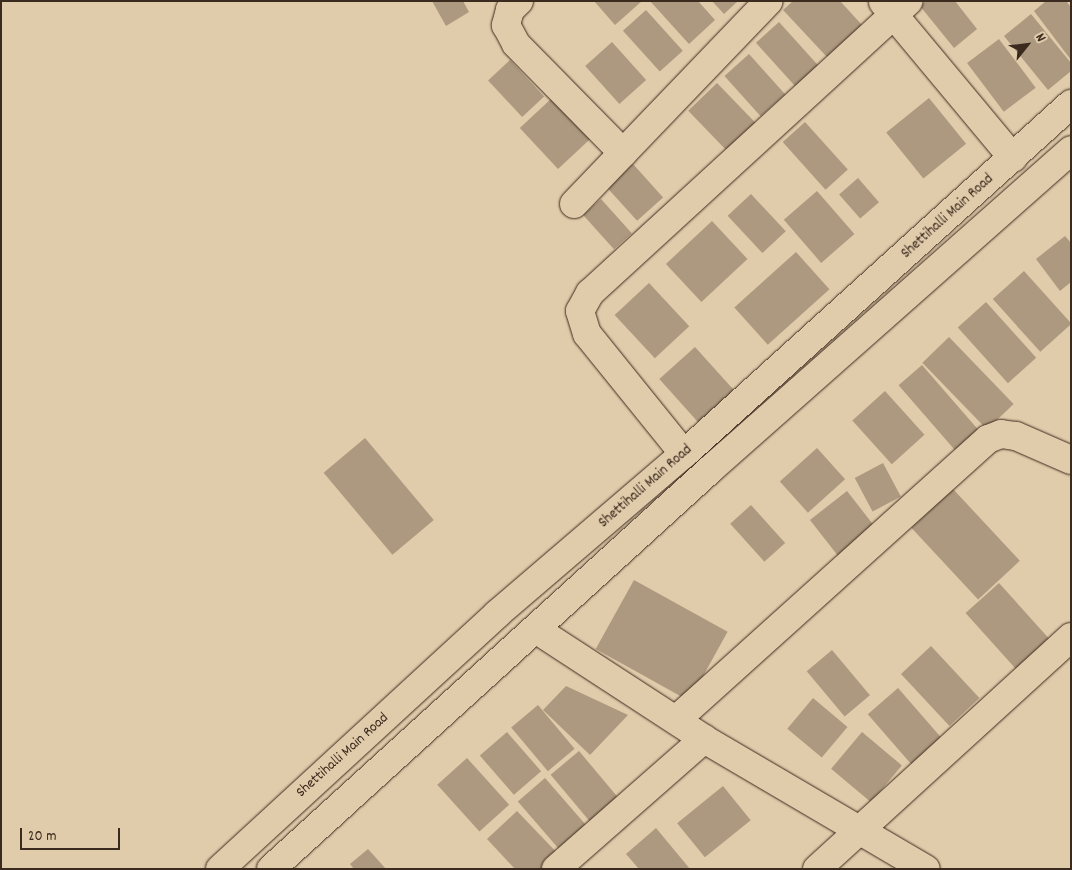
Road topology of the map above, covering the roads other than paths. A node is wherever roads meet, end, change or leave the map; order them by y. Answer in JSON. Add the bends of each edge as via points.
{"nodes":[{"id":1,"x":519,"y":1,"type":"edge"},
{"id":2,"x":769,"y":1,"type":"edge"},
{"id":3,"x":895,"y":6,"type":"edge"},
{"id":4,"x":1071,"y":104,"type":"edge"},
{"id":5,"x":1071,"y":150,"type":"edge"},
{"id":6,"x":623,"y":153,"type":"junction"},
{"id":7,"x":1013,"y":158,"type":"junction"},
{"id":8,"x":574,"y":204,"type":"dead end"},
{"id":9,"x":684,"y":454,"type":"junction"},
{"id":10,"x":1071,"y":460,"type":"edge"},
{"id":11,"x":537,"y":630,"type":"junction"},
{"id":12,"x":1071,"y":637,"type":"edge"},
{"id":13,"x":676,"y":720,"type":"junction"},
{"id":14,"x":704,"y":739,"type":"junction"},
{"id":15,"x":862,"y":830,"type":"junction"},
{"id":16,"x":220,"y":869,"type":"edge"},
{"id":17,"x":271,"y":869,"type":"edge"},
{"id":18,"x":556,"y":869,"type":"edge"},
{"id":19,"x":817,"y":869,"type":"edge"},
{"id":20,"x":926,"y":869,"type":"edge"}],
"edges":[{"from":1,"to":6,"type":"street","via":[[510,10],[506,26],[516,44]]},
{"from":2,"to":6,"type":"street"},
{"from":3,"to":7,"type":"street"},
{"from":3,"to":9,"type":"street","via":[[590,293],[580,311],[587,334]]},
{"from":4,"to":7,"type":"street","name":"Shettihalli Main Road"},
{"from":5,"to":11,"type":"street","name":"Shettihalli Main Road","via":[[713,467]]},
{"from":6,"to":8,"type":"street"},
{"from":7,"to":9,"type":"street","name":"Shettihalli Main Road"},
{"from":9,"to":16,"type":"street","name":"Shettihalli Main Road","via":[[497,614]]},
{"from":10,"to":13,"type":"street","via":[[1016,436],[1001,434],[988,439]]},
{"from":11,"to":13,"type":"street"},
{"from":11,"to":17,"type":"street","name":"Shettihalli Main Road"},
{"from":12,"to":15,"type":"street"},
{"from":13,"to":14,"type":"street"},
{"from":14,"to":15,"type":"street"},
{"from":14,"to":18,"type":"street"},
{"from":15,"to":19,"type":"street"},
{"from":15,"to":20,"type":"street"}]}
